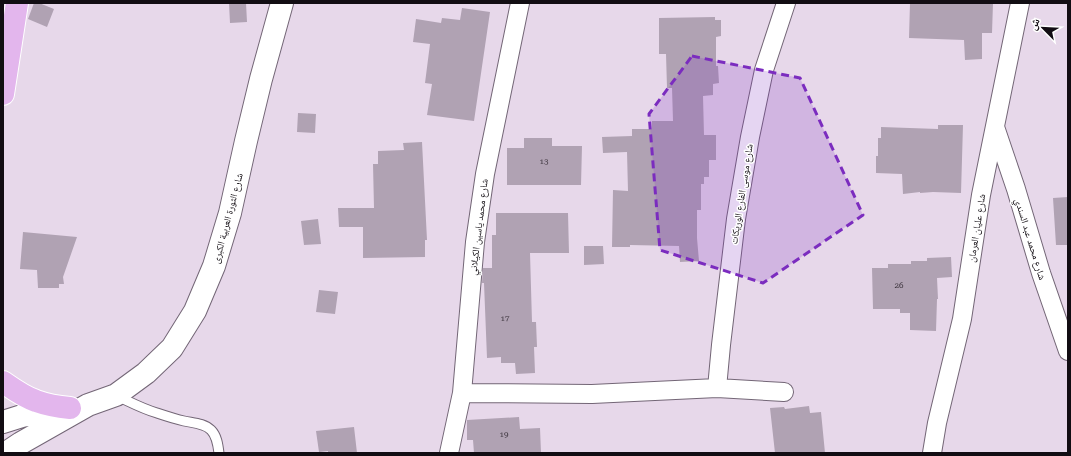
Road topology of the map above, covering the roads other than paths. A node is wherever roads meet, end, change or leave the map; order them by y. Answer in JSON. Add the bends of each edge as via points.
{"nodes":[{"id":1,"x":17,"y":3,"type":"edge"},
{"id":2,"x":282,"y":3,"type":"edge"},
{"id":3,"x":520,"y":3,"type":"edge"},
{"id":4,"x":786,"y":3,"type":"edge"},
{"id":5,"x":1020,"y":3,"type":"edge"},
{"id":6,"x":3,"y":94,"type":"edge"},
{"id":7,"x":995,"y":126,"type":"junction"},
{"id":8,"x":1068,"y":351,"type":"edge"},
{"id":9,"x":3,"y":382,"type":"edge"},
{"id":10,"x":717,"y":388,"type":"junction"},
{"id":11,"x":784,"y":392,"type":"dead end"},
{"id":12,"x":462,"y":393,"type":"junction"},
{"id":13,"x":116,"y":395,"type":"junction"},
{"id":14,"x":79,"y":407,"type":"junction"},
{"id":15,"x":3,"y":422,"type":"edge"},
{"id":16,"x":6,"y":453,"type":"edge"},
{"id":17,"x":219,"y":453,"type":"edge"},
{"id":18,"x":449,"y":453,"type":"edge"},
{"id":19,"x":932,"y":453,"type":"edge"}],
"edges":[{"from":1,"to":6,"type":"main road"},
{"from":2,"to":13,"type":"street","name":"شارع الثورة العربية الكبرى","via":[[230,213],[214,266],[195,310],[172,348],[146,373]]},
{"from":3,"to":12,"type":"street","name":"شارع محمد ياسين الكيلاني","via":[[485,174],[475,242]]},
{"from":4,"to":10,"type":"street","name":"شارع موسى الفارع الوريكات","via":[[764,70],[750,137],[736,219]]},
{"from":5,"to":7,"type":"street","name":"شارع عليان العرمان"},
{"from":7,"to":8,"type":"street","name":"شارع محمد عبد السندي"},
{"from":7,"to":19,"type":"street","name":"شارع عليان العرمان","via":[[981,195],[962,320]]},
{"from":9,"to":14,"type":"main road","via":[[16,392],[36,401],[54,406]]},
{"from":10,"to":11,"type":"street"},
{"from":10,"to":12,"type":"street","via":[[592,394]]},
{"from":12,"to":18,"type":"street","name":"شارع محمد ياسين الكيلاني"},
{"from":13,"to":14,"type":"street","name":"شارع الثورة العربية الكبرى"},
{"from":13,"to":17,"type":"lane","via":[[156,412],[210,429],[217,441]]},
{"from":14,"to":15,"type":"street","name":"شارع الثورة العربية الكبرى","via":[[22,416]]},
{"from":14,"to":16,"type":"street","name":"شارع الثورة العربية الكبرى"}]}
